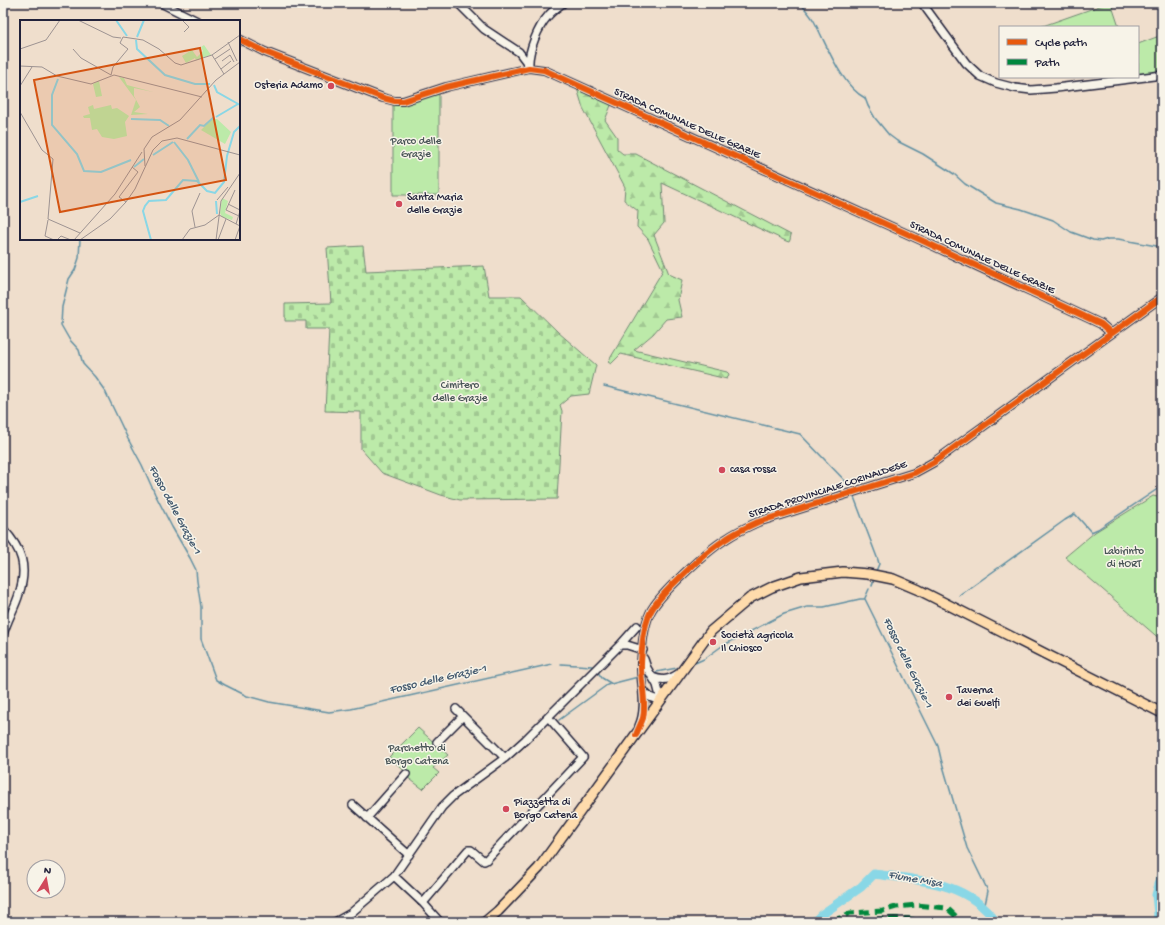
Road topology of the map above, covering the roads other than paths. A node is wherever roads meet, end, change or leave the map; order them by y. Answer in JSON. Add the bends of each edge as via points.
{"nodes":[{"id":1,"x":162,"y":3,"type":"edge"},
{"id":2,"x":458,"y":3,"type":"edge"},
{"id":3,"x":563,"y":3,"type":"edge"},
{"id":4,"x":922,"y":3,"type":"edge"},
{"id":5,"x":195,"y":20,"type":"edge"},
{"id":6,"x":240,"y":40,"type":"edge"},
{"id":7,"x":529,"y":66,"type":"junction"},
{"id":8,"x":1162,"y":75,"type":"edge"},
{"id":9,"x":1138,"y":78,"type":"edge"},
{"id":10,"x":1139,"y":78,"type":"edge"},
{"id":11,"x":1162,"y":297,"type":"edge"},
{"id":12,"x":1111,"y":333,"type":"junction"},
{"id":13,"x":3,"y":529,"type":"edge"},
{"id":14,"x":637,"y":626,"type":"dead end"},
{"id":15,"x":3,"y":634,"type":"edge"},
{"id":16,"x":620,"y":645,"type":"junction"},
{"id":17,"x":643,"y":650,"type":"junction"},
{"id":18,"x":683,"y":671,"type":"junction"},
{"id":19,"x":652,"y":677,"type":"junction"},
{"id":20,"x":643,"y":688,"type":"junction"},
{"id":21,"x":661,"y":700,"type":"junction"},
{"id":22,"x":456,"y":709,"type":"dead end"},
{"id":23,"x":1162,"y":713,"type":"edge"},
{"id":24,"x":463,"y":716,"type":"junction"},
{"id":25,"x":548,"y":717,"type":"junction"},
{"id":26,"x":636,"y":735,"type":"junction"},
{"id":27,"x":437,"y":742,"type":"dead end"},
{"id":28,"x":505,"y":758,"type":"junction"},
{"id":29,"x":406,"y":774,"type":"dead end"},
{"id":30,"x":353,"y":805,"type":"dead end"},
{"id":31,"x":367,"y":818,"type":"junction"},
{"id":32,"x":409,"y":855,"type":"junction"},
{"id":33,"x":394,"y":876,"type":"junction"},
{"id":34,"x":423,"y":903,"type":"junction"},
{"id":35,"x":335,"y":922,"type":"edge"},
{"id":36,"x":440,"y":922,"type":"edge"},
{"id":37,"x":485,"y":922,"type":"edge"}],
"edges":[{"from":1,"to":5,"type":"street"},
{"from":2,"to":7,"type":"street","via":[[484,29],[514,48]]},
{"from":3,"to":7,"type":"street","via":[[548,16],[535,38]]},
{"from":4,"to":9,"type":"street","via":[[969,67],[980,76],[996,83],[1031,90]]},
{"from":6,"to":7,"type":"street","name":"STRADA COMUNALE DELLE GRAZIE","via":[[265,52],[395,101],[403,101]]},
{"from":7,"to":12,"type":"street","name":"STRADA COMUNALE DELLE GRAZIE","via":[[544,70],[924,241],[1101,324]]},
{"from":8,"to":10,"type":"street"},
{"from":11,"to":12,"type":"street","name":"STRADA PROVINCIALE CORINALDESE"},
{"from":12,"to":17,"type":"street","name":"STRADA PROVINCIALE CORINALDESE","via":[[934,462],[914,473],[758,522],[724,539],[668,590],[651,611],[644,631]]},
{"from":13,"to":15,"type":"street","via":[[20,550],[23,580]]},
{"from":14,"to":16,"type":"street"},
{"from":16,"to":17,"type":"street"},
{"from":16,"to":25,"type":"street"},
{"from":17,"to":19,"type":"street","name":"STRADA PROVINCIALE CORINALDESE","via":[[644,661]]},
{"from":17,"to":20,"type":"street","name":"STRADA PROVINCIALE CORINALDESE"},
{"from":18,"to":19,"type":"street","via":[[671,679],[660,680]]},
{"from":18,"to":21,"type":"main road"},
{"from":18,"to":23,"type":"main road","via":[[711,631],[750,598],[793,579],[843,572],[868,574],[893,579],[919,590]]},
{"from":19,"to":21,"type":"street","name":"STRADA PROVINCIALE CORINALDESE","via":[[658,685]]},
{"from":20,"to":21,"type":"street","via":[[646,695]]},
{"from":20,"to":26,"type":"street","name":"STRADA PROVINCIALE CORINALDESE","via":[[643,718]]},
{"from":21,"to":26,"type":"main road","name":"STRADA PROVINCIALE CORINALDESE"},
{"from":22,"to":24,"type":"street"},
{"from":24,"to":27,"type":"street"},
{"from":24,"to":28,"type":"street"},
{"from":25,"to":28,"type":"street"},
{"from":25,"to":34,"type":"street","via":[[583,757],[486,860],[468,850]]},
{"from":26,"to":37,"type":"main road","name":"STRADA PROVINCIALE CORINALDESE","via":[[539,868],[498,912]]},
{"from":28,"to":32,"type":"street","via":[[442,807]]},
{"from":29,"to":31,"type":"street"},
{"from":30,"to":31,"type":"street"},
{"from":31,"to":32,"type":"street"},
{"from":32,"to":33,"type":"street"},
{"from":33,"to":34,"type":"street"},
{"from":33,"to":35,"type":"street","via":[[351,913]]},
{"from":34,"to":36,"type":"street"}]}
